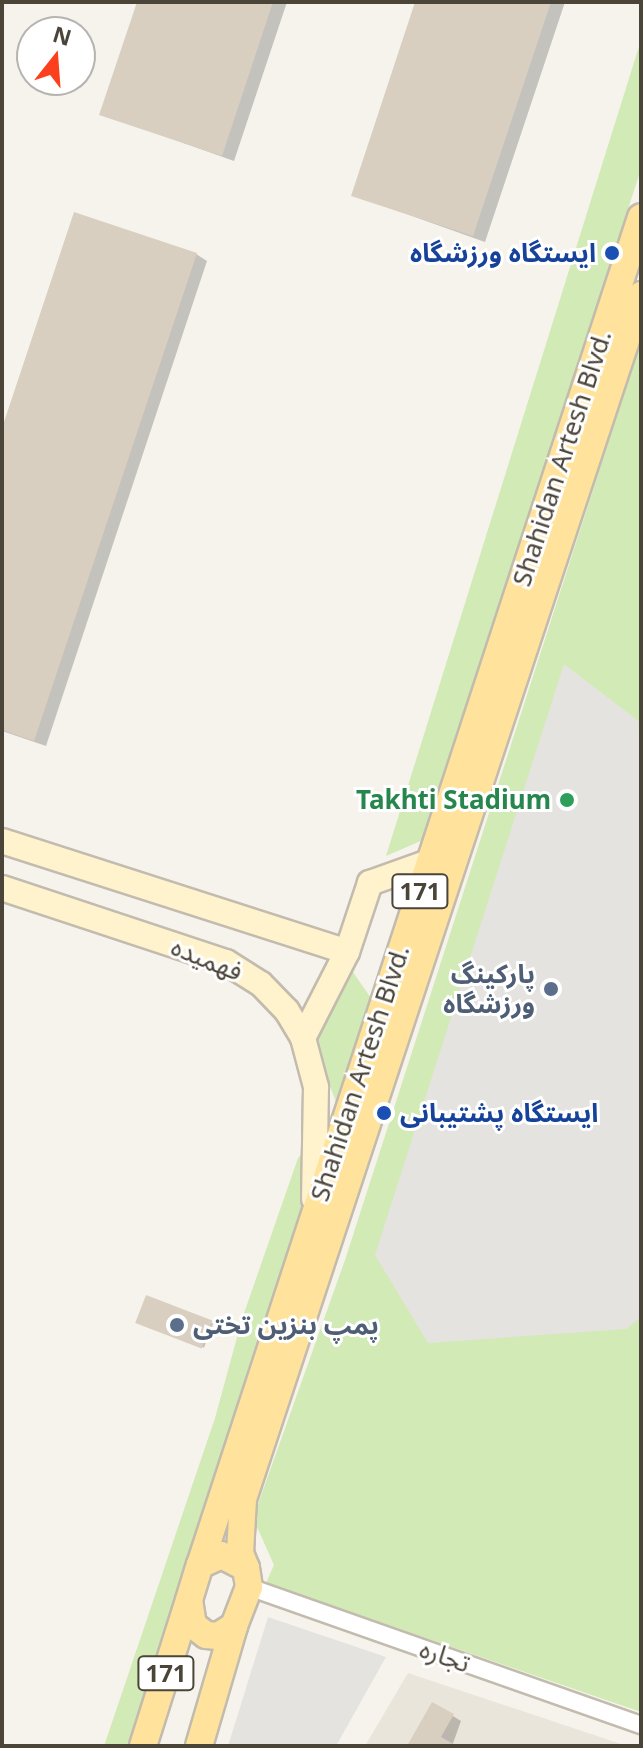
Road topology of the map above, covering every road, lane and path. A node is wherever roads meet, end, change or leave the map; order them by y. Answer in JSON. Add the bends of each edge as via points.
{"nodes":[{"id":1,"x":641,"y":217,"type":"edge"},
{"id":2,"x":641,"y":295,"type":"edge"},
{"id":3,"x":2,"y":841,"type":"edge"},
{"id":4,"x":431,"y":861,"type":"junction"},
{"id":5,"x":2,"y":888,"type":"edge"},
{"id":6,"x":347,"y":952,"type":"junction"},
{"id":7,"x":303,"y":1038,"type":"junction"},
{"id":8,"x":312,"y":1219,"type":"junction"},
{"id":9,"x":200,"y":1565,"type":"junction"},
{"id":10,"x":247,"y":1578,"type":"junction"},
{"id":11,"x":189,"y":1600,"type":"junction"},
{"id":12,"x":234,"y":1626,"type":"junction"},
{"id":13,"x":641,"y":1725,"type":"edge"},
{"id":14,"x":143,"y":1746,"type":"edge"},
{"id":15,"x":199,"y":1746,"type":"edge"}],
"edges":[{"from":1,"to":4,"type":"main road","name":"Shahidan Artesh Blvd.","number":"171"},
{"from":2,"to":10,"type":"main road","name":"Shahidan Artesh Blvd.","number":"171","via":[[243,1499],[240,1553]]},
{"from":3,"to":6,"type":"main road","name":"فهمیده"},
{"from":4,"to":6,"type":"main road","via":[[370,883]]},
{"from":4,"to":8,"type":"main road","name":"Shahidan Artesh Blvd.","number":"171"},
{"from":5,"to":7,"type":"main road","name":"فهمیده","via":[[226,962],[261,984]]},
{"from":6,"to":7,"type":"main road"},
{"from":7,"to":8,"type":"main road","name":"فهمیده","via":[[316,1087],[319,1134]]},
{"from":8,"to":9,"type":"main road","name":"Shahidan Artesh Blvd.","number":"171"},
{"from":9,"to":10,"type":"main road","via":[[221,1555]]},
{"from":9,"to":11,"type":"main road"},
{"from":10,"to":12,"type":"main road"},
{"from":10,"to":13,"type":"street","name":"تجاره"},
{"from":11,"to":12,"type":"main road","via":[[193,1625],[206,1635],[218,1636]]},
{"from":11,"to":14,"type":"main road","number":"171"},
{"from":12,"to":15,"type":"main road","number":"171"}]}
